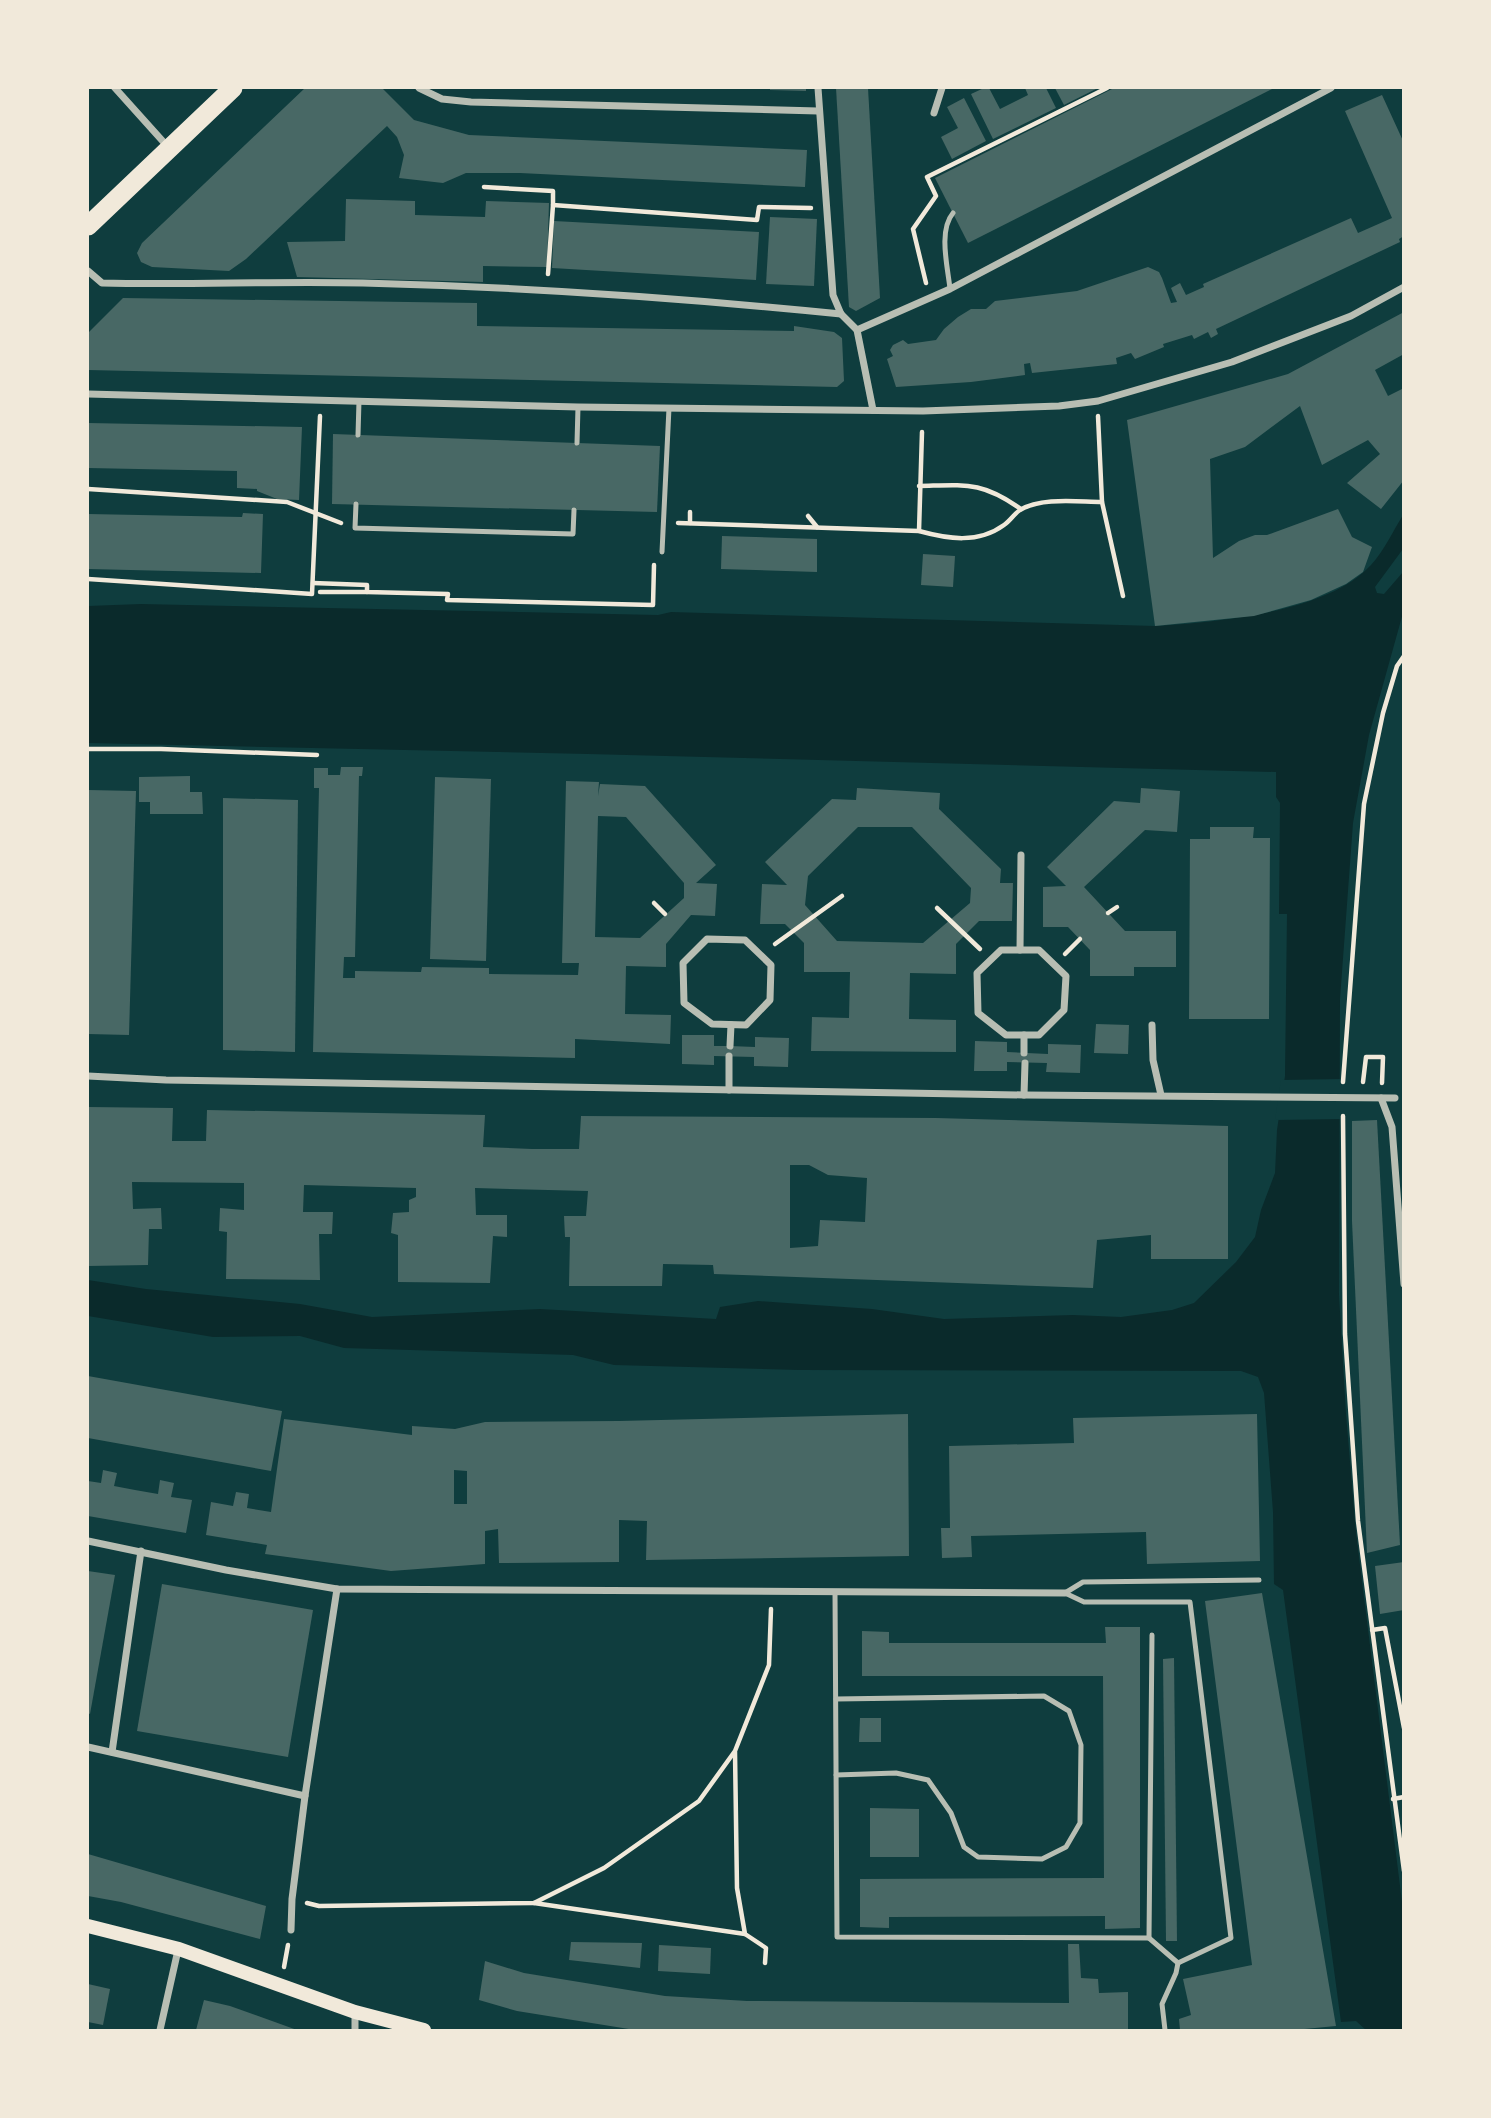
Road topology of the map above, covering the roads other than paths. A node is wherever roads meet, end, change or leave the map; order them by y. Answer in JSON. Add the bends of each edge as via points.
{"nodes":[{"id":1,"x":115,"y":88,"type":"edge"},
{"id":2,"x":233,"y":88,"type":"edge"},
{"id":3,"x":419,"y":88,"type":"edge"},
{"id":4,"x":818,"y":88,"type":"edge"},
{"id":5,"x":942,"y":88,"type":"edge"},
{"id":6,"x":1331,"y":88,"type":"edge"},
{"id":7,"x":818,"y":111,"type":"junction"},
{"id":8,"x":934,"y":113,"type":"dead end"},
{"id":9,"x":169,"y":148,"type":"junction"},
{"id":10,"x":953,"y":213,"type":"dead end"},
{"id":11,"x":88,"y":226,"type":"edge"},
{"id":12,"x":88,"y":271,"type":"edge"},
{"id":13,"x":1404,"y":287,"type":"edge"},
{"id":14,"x":950,"y":289,"type":"junction"},
{"id":15,"x":841,"y":314,"type":"junction"},
{"id":16,"x":857,"y":330,"type":"junction"},
{"id":17,"x":88,"y":394,"type":"edge"},
{"id":18,"x":359,"y":401,"type":"junction"},
{"id":19,"x":578,"y":407,"type":"junction"},
{"id":20,"x":669,"y":408,"type":"junction"},
{"id":21,"x":873,"y":410,"type":"junction"},
{"id":22,"x":358,"y":435,"type":"dead end"},
{"id":23,"x":577,"y":443,"type":"dead end"},
{"id":24,"x":356,"y":504,"type":"dead end"},
{"id":25,"x":574,"y":510,"type":"dead end"},
{"id":26,"x":662,"y":552,"type":"road end"},
{"id":27,"x":1021,"y":855,"type":"dead end"},
{"id":28,"x":1020,"y":950,"type":"junction"},
{"id":29,"x":731,"y":1025,"type":"junction"},
{"id":30,"x":1152,"y":1025,"type":"dead end"},
{"id":31,"x":1024,"y":1035,"type":"junction"},
{"id":32,"x":730,"y":1046,"type":"dead end"},
{"id":33,"x":1024,"y":1053,"type":"dead end"},
{"id":34,"x":729,"y":1056,"type":"dead end"},
{"id":35,"x":1025,"y":1063,"type":"dead end"},
{"id":36,"x":88,"y":1076,"type":"edge"},
{"id":37,"x":729,"y":1090,"type":"junction"},
{"id":38,"x":1024,"y":1096,"type":"junction"},
{"id":39,"x":1161,"y":1096,"type":"junction"},
{"id":40,"x":1381,"y":1098,"type":"junction"},
{"id":41,"x":1395,"y":1098,"type":"dead end"},
{"id":42,"x":1404,"y":1284,"type":"edge"},
{"id":43,"x":88,"y":1541,"type":"edge"},
{"id":44,"x":141,"y":1551,"type":"junction"},
{"id":45,"x":1259,"y":1580,"type":"dead end"},
{"id":46,"x":337,"y":1589,"type":"junction"},
{"id":47,"x":835,"y":1592,"type":"junction"},
{"id":48,"x":1065,"y":1593,"type":"junction"},
{"id":49,"x":1152,"y":1635,"type":"dead end"},
{"id":50,"x":836,"y":1699,"type":"junction"},
{"id":51,"x":88,"y":1746,"type":"edge"},
{"id":52,"x":112,"y":1752,"type":"junction"},
{"id":53,"x":836,"y":1775,"type":"junction"},
{"id":54,"x":305,"y":1796,"type":"junction"},
{"id":55,"x":88,"y":1926,"type":"edge"},
{"id":56,"x":291,"y":1930,"type":"road end"},
{"id":57,"x":1149,"y":1938,"type":"junction"},
{"id":58,"x":179,"y":1949,"type":"junction"},
{"id":59,"x":1178,"y":1963,"type":"junction"},
{"id":60,"x":355,"y":2012,"type":"junction"},
{"id":61,"x":160,"y":2031,"type":"edge"},
{"id":62,"x":355,"y":2031,"type":"edge"},
{"id":63,"x":424,"y":2031,"type":"edge"},
{"id":64,"x":1165,"y":2031,"type":"edge"}],
"edges":[{"from":1,"to":9,"type":"street"},
{"from":2,"to":9,"type":"highway"},
{"from":3,"to":7,"type":"street","via":[[442,99],[471,102]]},
{"from":4,"to":7,"type":"street"},
{"from":5,"to":8,"type":"street"},
{"from":6,"to":14,"type":"street"},
{"from":7,"to":15,"type":"street","via":[[833,295]]},
{"from":9,"to":11,"type":"highway"},
{"from":10,"to":14,"type":"lane","via":[[946,240]]},
{"from":12,"to":15,"type":"street","via":[[102,283],[547,289]]},
{"from":13,"to":21,"type":"street","via":[[1351,316],[1232,362],[1098,401],[1045,407]]},
{"from":14,"to":16,"type":"street"},
{"from":15,"to":16,"type":"street"},
{"from":16,"to":21,"type":"street"},
{"from":17,"to":18,"type":"street"},
{"from":18,"to":19,"type":"street"},
{"from":18,"to":22,"type":"lane"},
{"from":19,"to":20,"type":"street"},
{"from":19,"to":23,"type":"lane"},
{"from":20,"to":21,"type":"street"},
{"from":20,"to":26,"type":"lane"},
{"from":24,"to":25,"type":"lane","via":[[355,528],[573,534]]},
{"from":27,"to":28,"type":"street"},
{"from":28,"to":31,"type":"street","via":[[1039,950],[1066,976],[1063,1010],[1039,1034]]},
{"from":28,"to":31,"type":"street","via":[[1001,950],[977,973],[978,1013],[1006,1035]]},
{"from":29,"to":29,"type":"street","via":[[746,1025],[770,1000],[771,965],[745,940],[707,939],[683,963],[684,1003],[712,1024]]},
{"from":29,"to":32,"type":"street"},
{"from":30,"to":39,"type":"street"},
{"from":31,"to":33,"type":"street"},
{"from":34,"to":37,"type":"street"},
{"from":35,"to":38,"type":"street"},
{"from":36,"to":37,"type":"street"},
{"from":37,"to":38,"type":"street"},
{"from":38,"to":39,"type":"street"},
{"from":39,"to":40,"type":"street"},
{"from":40,"to":41,"type":"street"},
{"from":40,"to":42,"type":"street","via":[[1392,1127]]},
{"from":43,"to":44,"type":"street"},
{"from":44,"to":46,"type":"street"},
{"from":44,"to":52,"type":"street"},
{"from":45,"to":48,"type":"lane","via":[[1083,1582]]},
{"from":46,"to":47,"type":"street"},
{"from":46,"to":54,"type":"street"},
{"from":47,"to":48,"type":"street"},
{"from":47,"to":50,"type":"lane"},
{"from":48,"to":59,"type":"lane","via":[[1084,1602],[1190,1602],[1231,1938]]},
{"from":49,"to":57,"type":"lane"},
{"from":50,"to":53,"type":"lane"},
{"from":50,"to":53,"type":"lane","via":[[1044,1696],[1069,1711],[1081,1745],[1080,1824],[1066,1847],[1042,1859],[978,1857],[964,1847],[951,1813],[928,1780],[896,1773]]},
{"from":51,"to":52,"type":"street"},
{"from":52,"to":54,"type":"street"},
{"from":53,"to":57,"type":"lane","via":[[837,1937]]},
{"from":54,"to":56,"type":"street"},
{"from":55,"to":58,"type":"main road"},
{"from":57,"to":59,"type":"lane"},
{"from":58,"to":60,"type":"main road"},
{"from":58,"to":61,"type":"street"},
{"from":59,"to":64,"type":"lane","via":[[1162,2004]]},
{"from":60,"to":62,"type":"street"},
{"from":60,"to":63,"type":"main road"}]}
